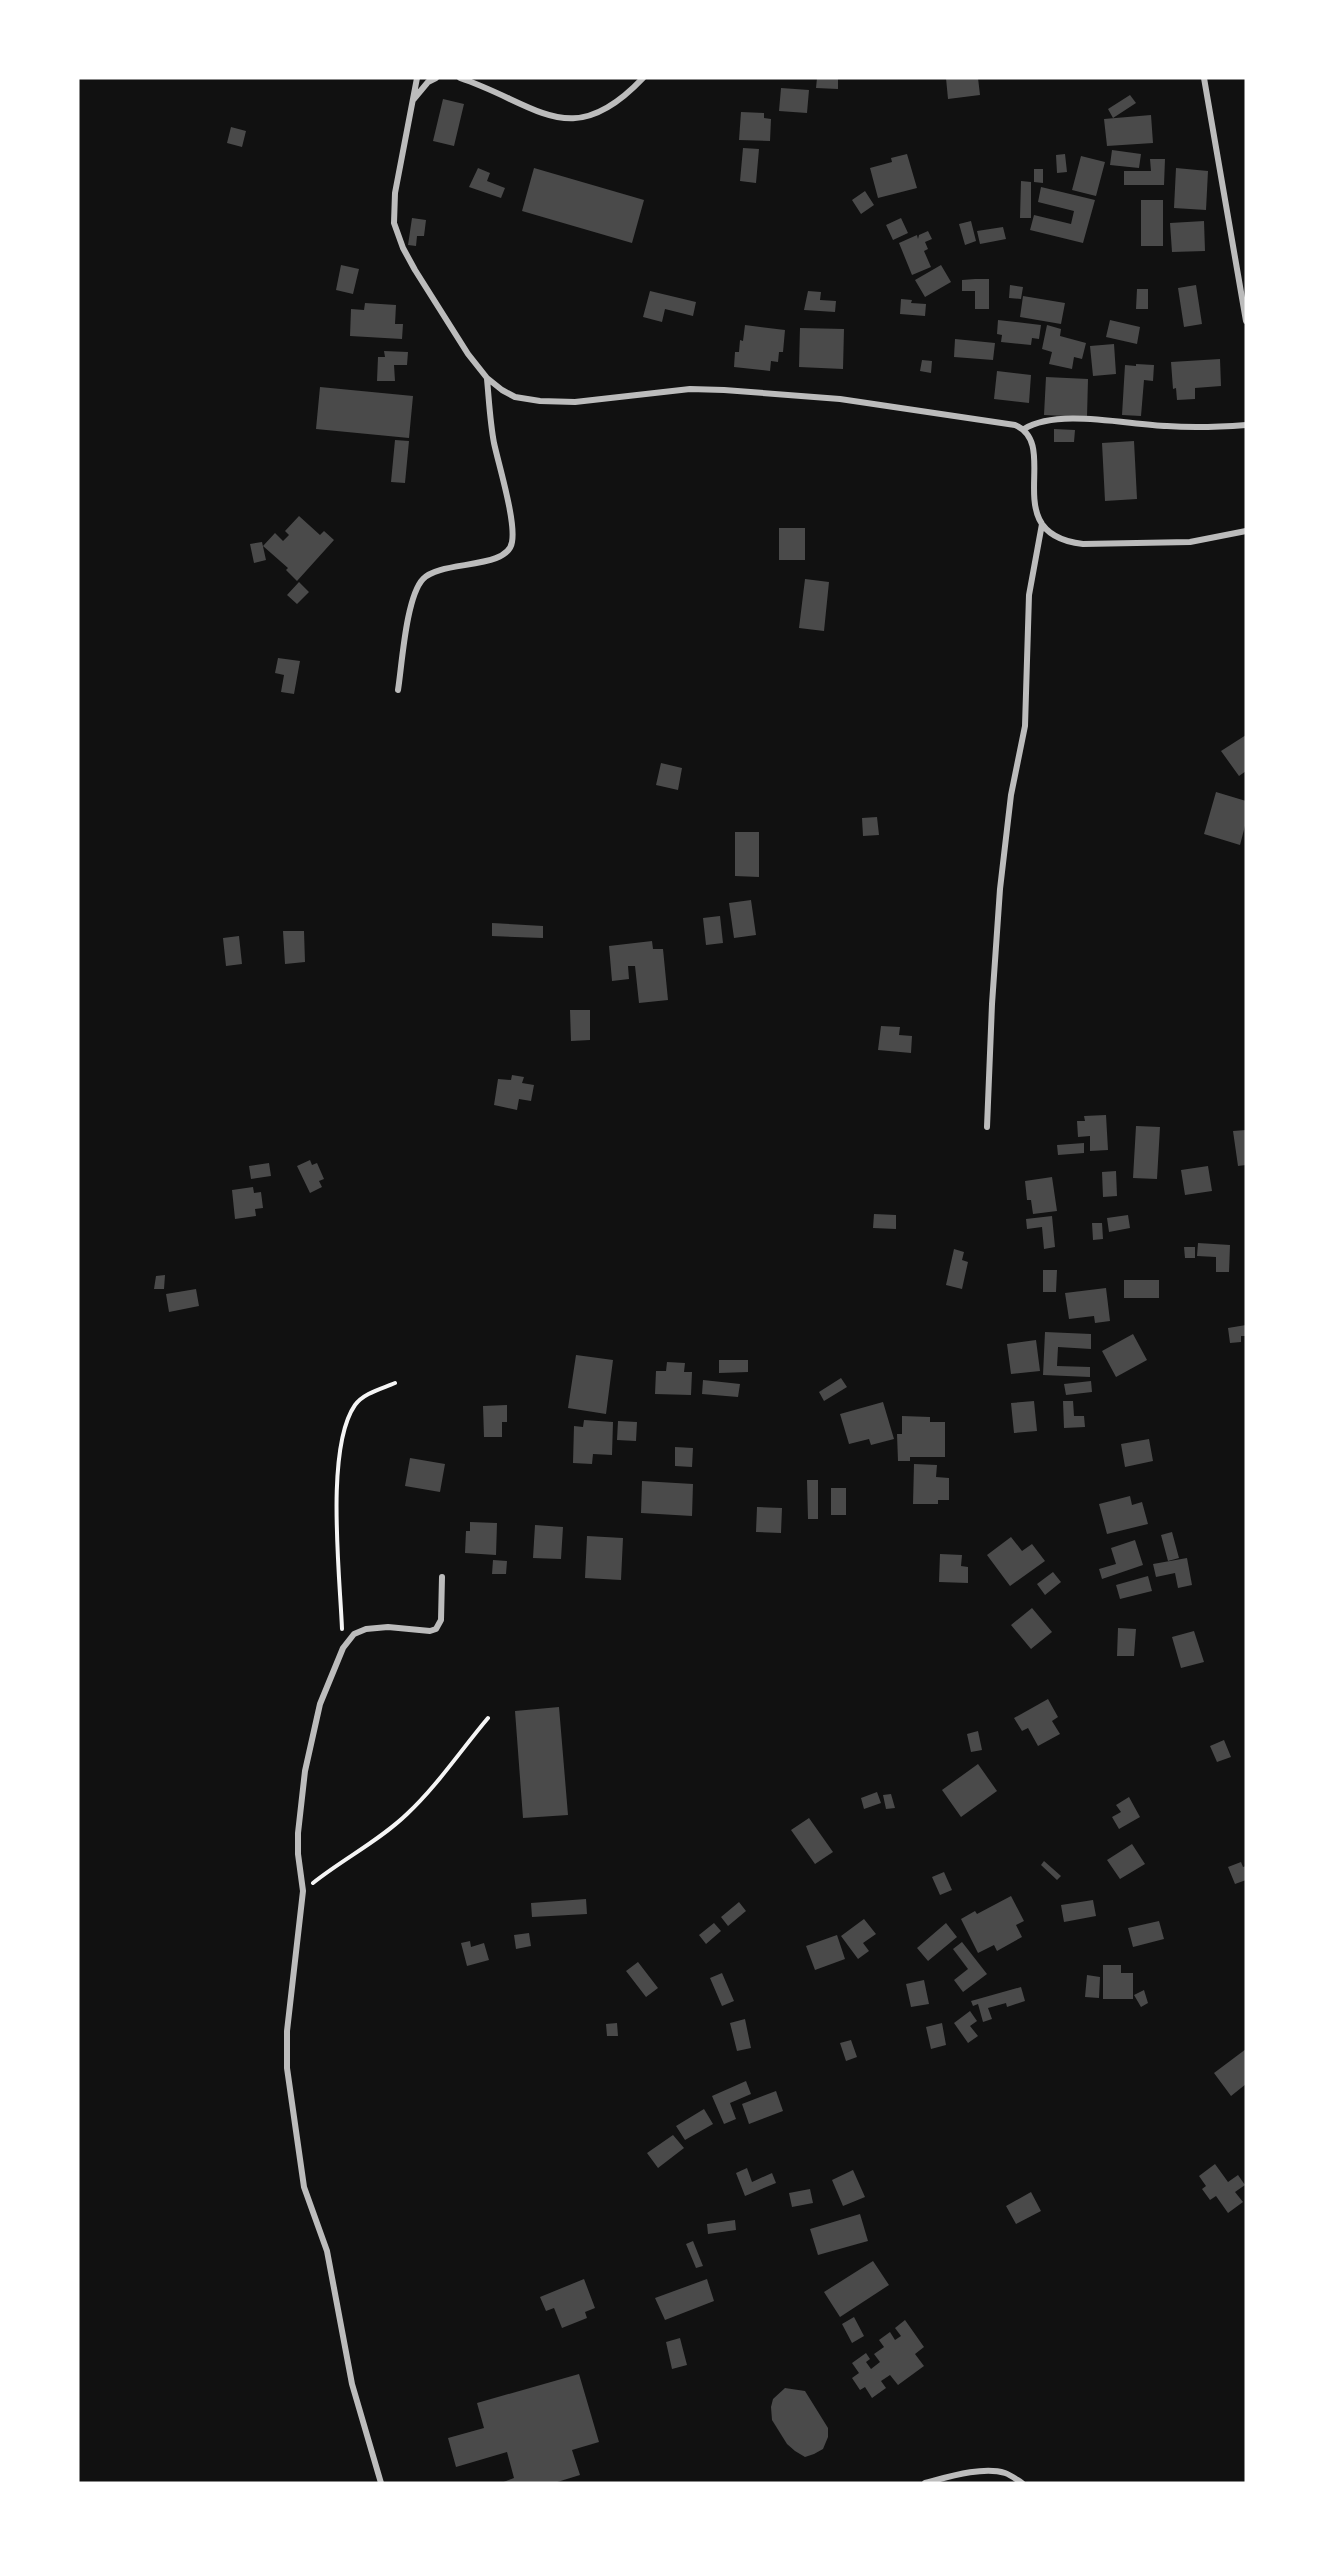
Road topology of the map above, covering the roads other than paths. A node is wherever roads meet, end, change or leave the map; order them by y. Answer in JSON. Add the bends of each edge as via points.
{"nodes":[{"id":1,"x":417,"y":78,"type":"edge"},
{"id":2,"x":436,"y":78,"type":"edge"},
{"id":3,"x":460,"y":78,"type":"edge"},
{"id":4,"x":643,"y":78,"type":"edge"},
{"id":5,"x":1204,"y":78,"type":"edge"},
{"id":6,"x":413,"y":100,"type":"junction"},
{"id":7,"x":1246,"y":321,"type":"edge"},
{"id":8,"x":487,"y":378,"type":"junction"},
{"id":9,"x":1246,"y":426,"type":"edge"},
{"id":10,"x":1024,"y":429,"type":"junction"},
{"id":11,"x":1042,"y":524,"type":"junction"},
{"id":12,"x":1246,"y":531,"type":"edge"},
{"id":13,"x":399,"y":690,"type":"dead end"},
{"id":14,"x":987,"y":1127,"type":"dead end"},
{"id":15,"x":442,"y":1577,"type":"dead end"},
{"id":16,"x":381,"y":2483,"type":"edge"},
{"id":17,"x":925,"y":2483,"type":"edge"},
{"id":18,"x":1022,"y":2483,"type":"edge"}],
"edges":[{"from":1,"to":6,"type":"street"},
{"from":2,"to":6,"type":"street"},
{"from":3,"to":4,"type":"street","via":[[539,112],[568,119],[590,117],[610,108]]},
{"from":5,"to":7,"type":"street"},
{"from":6,"to":8,"type":"street","via":[[394,223],[415,270]]},
{"from":8,"to":10,"type":"street","via":[[515,397],[540,401],[575,402],[690,389],[724,390],[840,399]]},
{"from":8,"to":13,"type":"street","via":[[512,544],[497,558],[437,570],[423,578],[405,632]]},
{"from":9,"to":10,"type":"street","via":[[1063,420],[1044,421]]},
{"from":10,"to":11,"type":"street","via":[[1034,446],[1033,495]]},
{"from":11,"to":12,"type":"street","via":[[1055,537],[1083,544],[1190,542]]},
{"from":11,"to":14,"type":"street","via":[[1029,595],[1025,726],[1011,795],[1000,890]]},
{"from":15,"to":16,"type":"street","via":[[441,1620],[436,1629],[366,1629],[354,1634],[342,1648],[320,1704],[305,1771],[298,1854],[303,1891],[287,2031],[290,2098],[304,2187],[327,2251],[352,2384]]},
{"from":17,"to":18,"type":"street","via":[[982,2472],[1005,2473]]}]}
